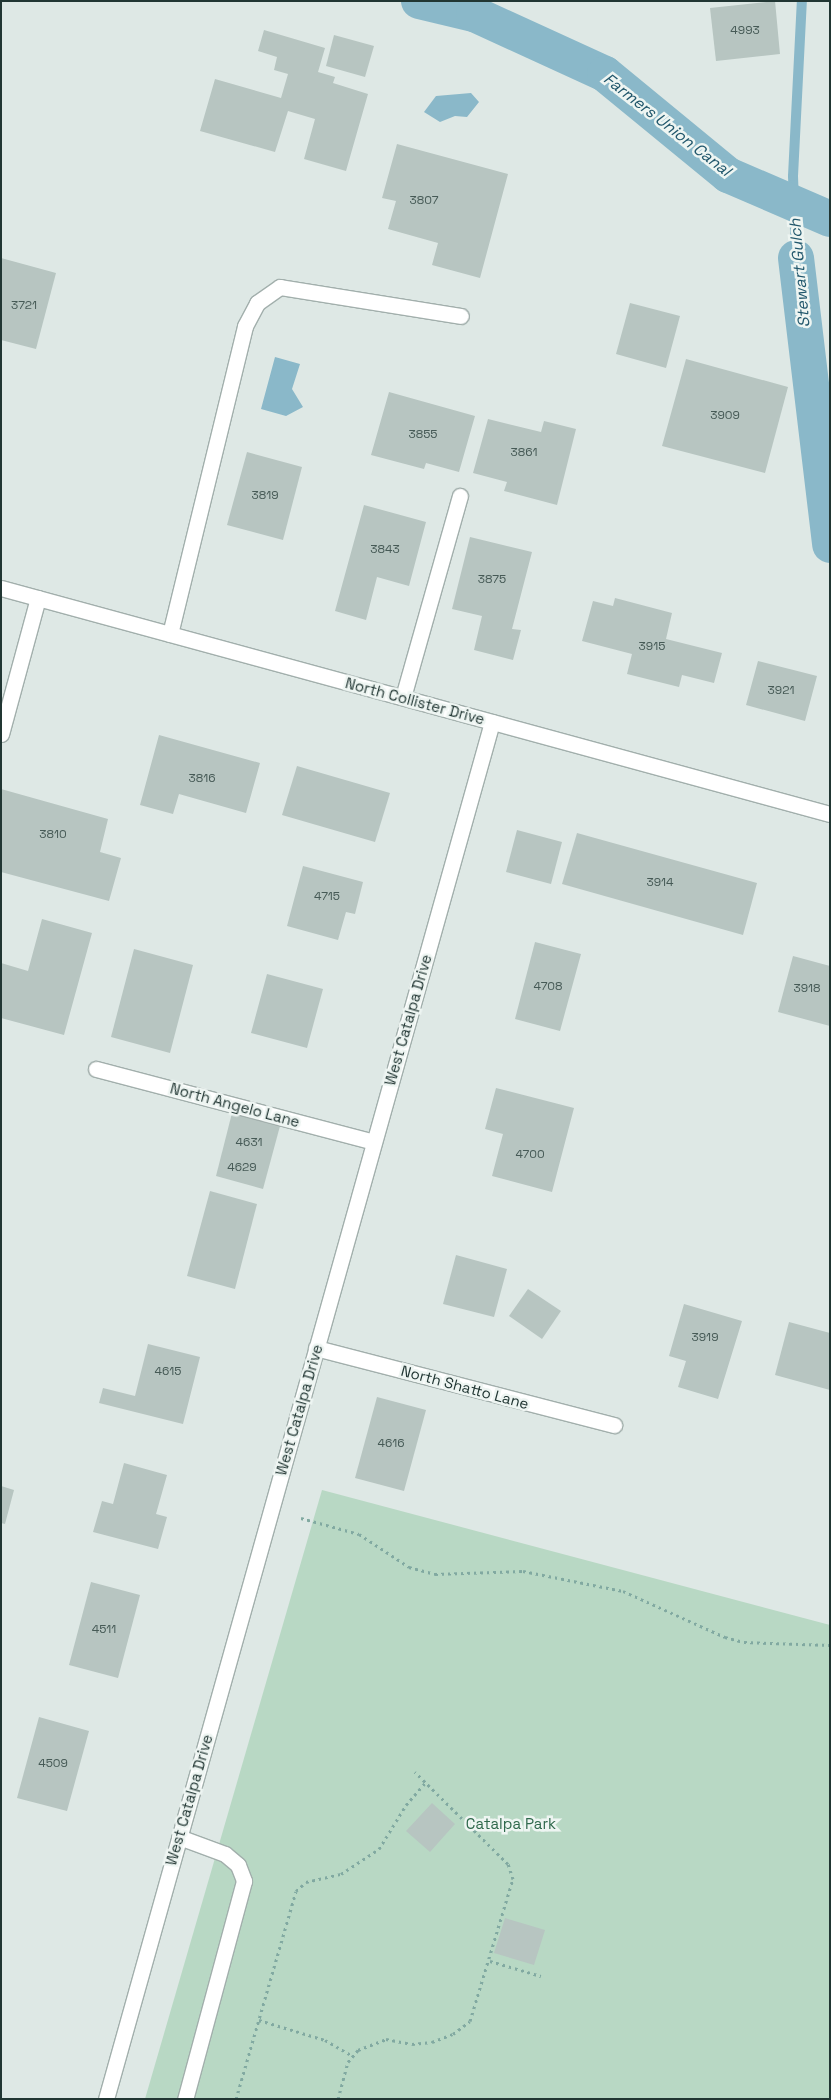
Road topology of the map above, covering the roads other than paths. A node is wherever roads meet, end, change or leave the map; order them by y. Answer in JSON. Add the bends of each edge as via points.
{"nodes":[{"id":1,"x":461,"y":316,"type":"dead end"},
{"id":2,"x":460,"y":496,"type":"dead end"},
{"id":3,"x":1,"y":588,"type":"edge"},
{"id":4,"x":38,"y":598,"type":"junction"},
{"id":5,"x":170,"y":634,"type":"junction"},
{"id":6,"x":403,"y":697,"type":"junction"},
{"id":7,"x":492,"y":722,"type":"junction"},
{"id":8,"x":1,"y":734,"type":"edge"},
{"id":9,"x":830,"y":814,"type":"edge"},
{"id":10,"x":96,"y":1069,"type":"dead end"},
{"id":11,"x":374,"y":1142,"type":"junction"},
{"id":12,"x":316,"y":1348,"type":"junction"},
{"id":13,"x":614,"y":1425,"type":"dead end"},
{"id":14,"x":179,"y":1838,"type":"junction"},
{"id":15,"x":106,"y":2099,"type":"edge"},
{"id":16,"x":185,"y":2099,"type":"edge"}],
"edges":[{"from":1,"to":5,"type":"street","via":[[280,287],[257,303],[245,326]]},
{"from":2,"to":6,"type":"street"},
{"from":3,"to":4,"type":"street","name":"North Collister Drive"},
{"from":4,"to":5,"type":"street","name":"North Collister Drive"},
{"from":4,"to":8,"type":"street"},
{"from":5,"to":6,"type":"street","name":"North Collister Drive"},
{"from":6,"to":7,"type":"street","name":"North Collister Drive"},
{"from":7,"to":9,"type":"street","name":"North Collister Drive"},
{"from":7,"to":11,"type":"street","name":"West Catalpa Drive"},
{"from":10,"to":11,"type":"street","name":"North Angelo Lane"},
{"from":11,"to":12,"type":"street","name":"West Catalpa Drive"},
{"from":12,"to":13,"type":"street","name":"North Shatto Lane"},
{"from":12,"to":14,"type":"street","name":"West Catalpa Drive"},
{"from":14,"to":15,"type":"street","name":"West Catalpa Drive"},
{"from":14,"to":16,"type":"street","via":[[225,1854],[238,1865],[244,1881]]}]}
